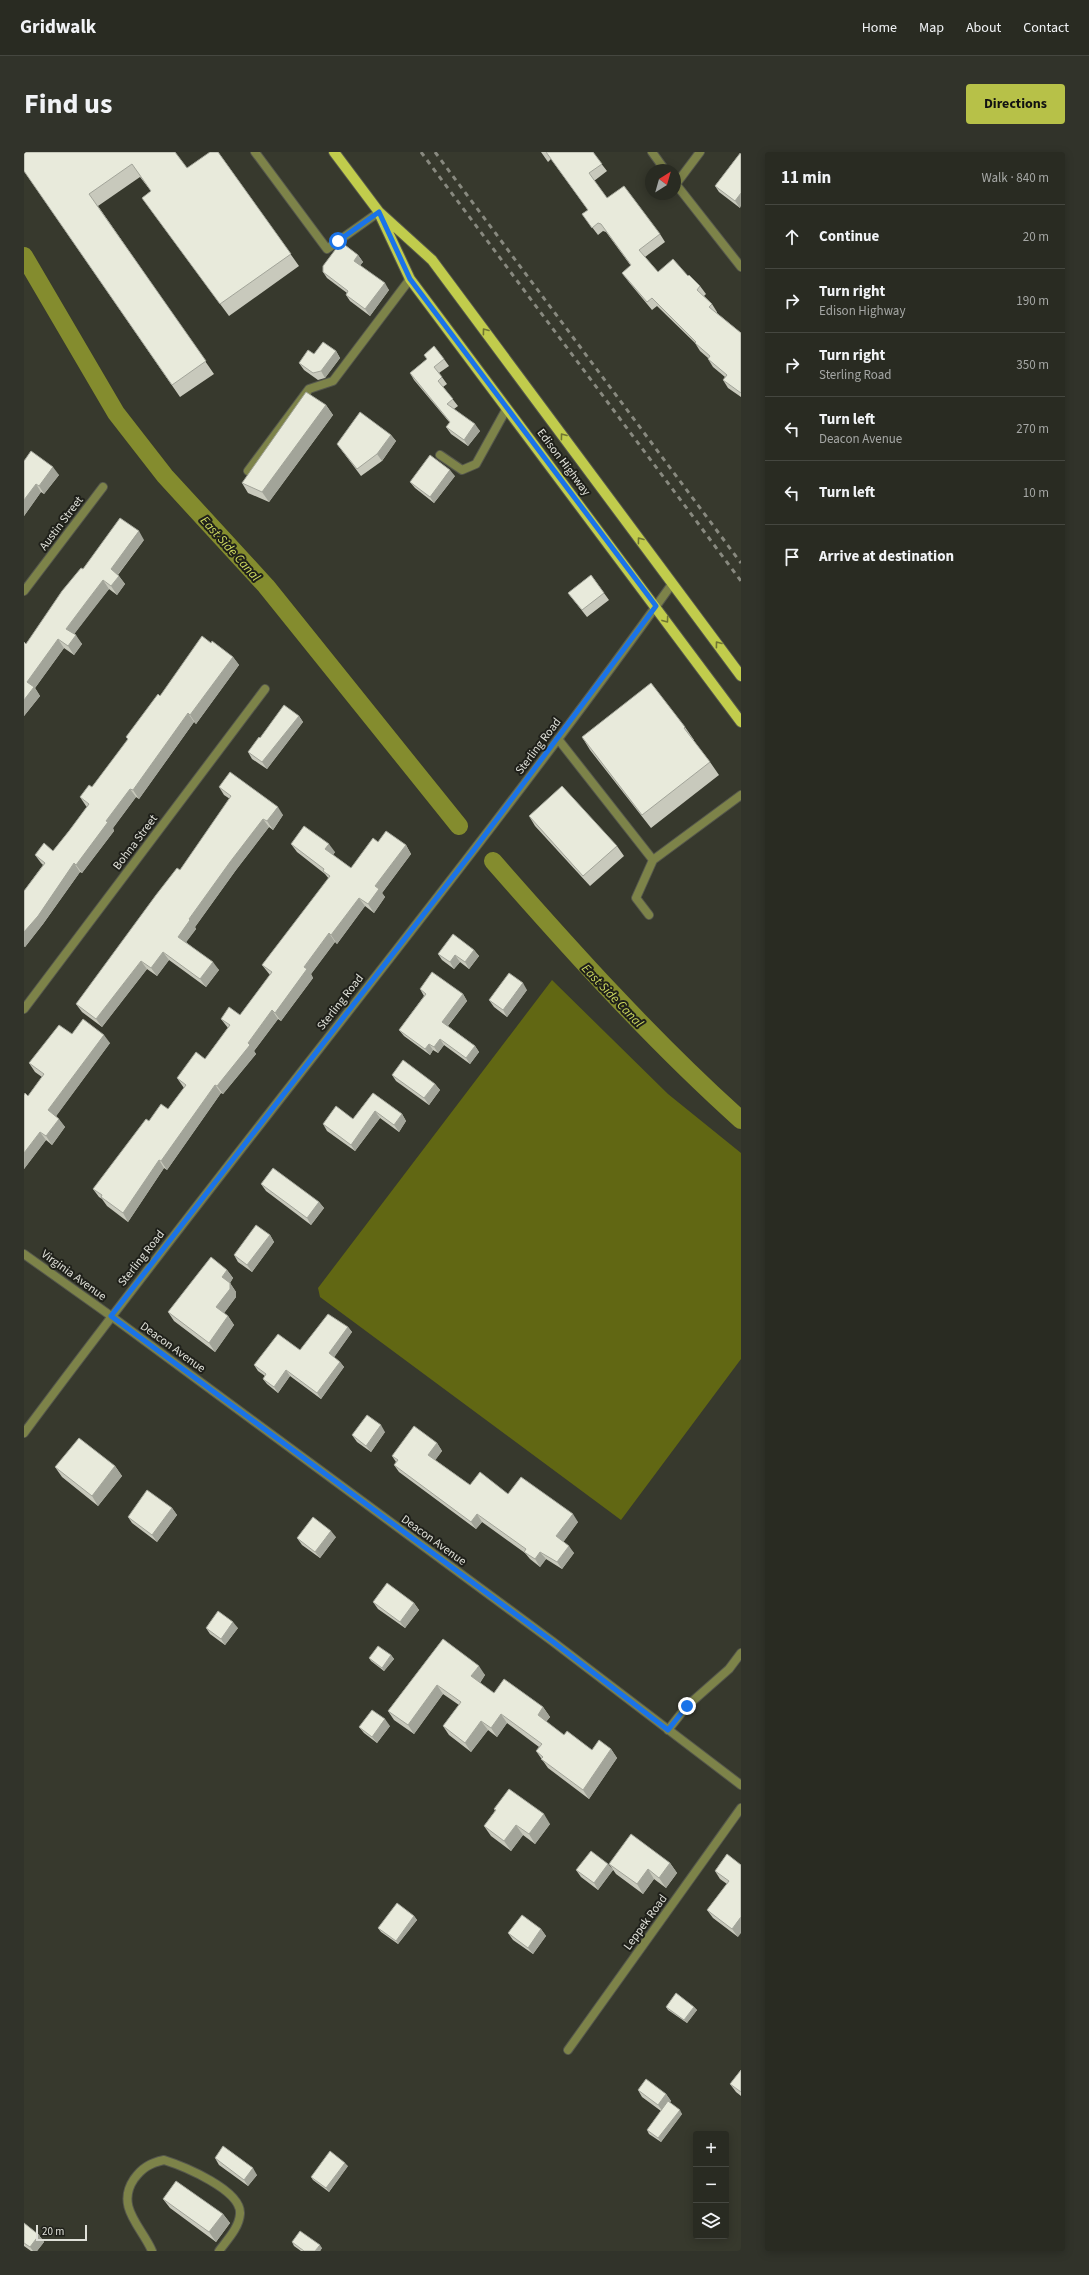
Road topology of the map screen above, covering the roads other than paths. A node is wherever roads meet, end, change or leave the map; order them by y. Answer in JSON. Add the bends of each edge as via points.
{"nodes":[{"id":1,"x":255,"y":152,"type":"edge"},
{"id":2,"x":334,"y":152,"type":"edge"},
{"id":3,"x":652,"y":152,"type":"edge"},
{"id":4,"x":700,"y":152,"type":"edge"},
{"id":5,"x":661,"y":164,"type":"edge"},
{"id":6,"x":681,"y":176,"type":"edge"},
{"id":7,"x":681,"y":192,"type":"edge"},
{"id":8,"x":379,"y":212,"type":"junction"},
{"id":9,"x":741,"y":267,"type":"edge"},
{"id":10,"x":410,"y":279,"type":"junction"},
{"id":11,"x":507,"y":408,"type":"junction"},
{"id":12,"x":440,"y":455,"type":"dead end"},
{"id":13,"x":248,"y":471,"type":"edge"},
{"id":14,"x":103,"y":487,"type":"dead end"},
{"id":15,"x":672,"y":584,"type":"junction"},
{"id":16,"x":24,"y":591,"type":"edge"},
{"id":17,"x":656,"y":606,"type":"junction"},
{"id":18,"x":741,"y":676,"type":"edge"},
{"id":19,"x":265,"y":689,"type":"dead end"},
{"id":20,"x":741,"y":722,"type":"edge"},
{"id":21,"x":558,"y":739,"type":"junction"},
{"id":22,"x":741,"y":795,"type":"edge"},
{"id":23,"x":653,"y":860,"type":"junction"},
{"id":24,"x":649,"y":915,"type":"dead end"},
{"id":25,"x":24,"y":1009,"type":"edge"},
{"id":26,"x":24,"y":1254,"type":"edge"},
{"id":27,"x":111,"y":1316,"type":"junction"},
{"id":28,"x":24,"y":1433,"type":"edge"},
{"id":29,"x":741,"y":1653,"type":"edge"},
{"id":30,"x":668,"y":1730,"type":"junction"},
{"id":31,"x":741,"y":1785,"type":"edge"},
{"id":32,"x":741,"y":1808,"type":"edge"},
{"id":33,"x":568,"y":2050,"type":"dead end"},
{"id":34,"x":152,"y":2251,"type":"edge"},
{"id":35,"x":219,"y":2251,"type":"edge"}],
"edges":[{"from":1,"to":8,"type":"street","via":[[327,249]]},
{"from":2,"to":8,"type":"main road","name":"Edison Highway"},
{"from":3,"to":5,"type":"street"},
{"from":4,"to":6,"type":"street"},
{"from":7,"to":9,"type":"street"},
{"from":8,"to":10,"type":"main road","name":"Edison Highway"},
{"from":15,"to":8,"type":"main road","name":"Edison Highway","one_way":true,"via":[[432,260]]},
{"from":10,"to":11,"type":"main road","name":"Edison Highway"},
{"from":10,"to":13,"type":"street","via":[[333,381],[309,389]]},
{"from":11,"to":12,"type":"street","via":[[476,464],[462,470]]},
{"from":11,"to":17,"type":"main road","name":"Edison Highway"},
{"from":14,"to":16,"type":"street","name":"Austin Street"},
{"from":15,"to":17,"type":"street","name":"Sterling Road"},
{"from":18,"to":15,"type":"main road","name":"Edison Highway","one_way":true},
{"from":17,"to":20,"type":"main road","name":"Edison Highway","one_way":true},
{"from":17,"to":21,"type":"street","name":"Sterling Road"},
{"from":19,"to":25,"type":"street","name":"Bohna Street"},
{"from":21,"to":23,"type":"street"},
{"from":21,"to":27,"type":"street","name":"Sterling Road"},
{"from":22,"to":23,"type":"street"},
{"from":23,"to":24,"type":"street","via":[[636,898]]},
{"from":26,"to":27,"type":"street","name":"Virginia Avenue"},
{"from":27,"to":28,"type":"street","name":"Sterling Road"},
{"from":27,"to":30,"type":"street","name":"Deacon Avenue","via":[[552,1641]]},
{"from":29,"to":30,"type":"street","via":[[729,1669],[687,1706]]},
{"from":30,"to":31,"type":"street","name":"Deacon Avenue"},
{"from":32,"to":33,"type":"street","name":"Leppek Road"},
{"from":34,"to":35,"type":"street","via":[[134,2223],[127,2206],[127,2196],[130,2186],[144,2167],[164,2160],[203,2176],[238,2203],[239,2220]]}]}
